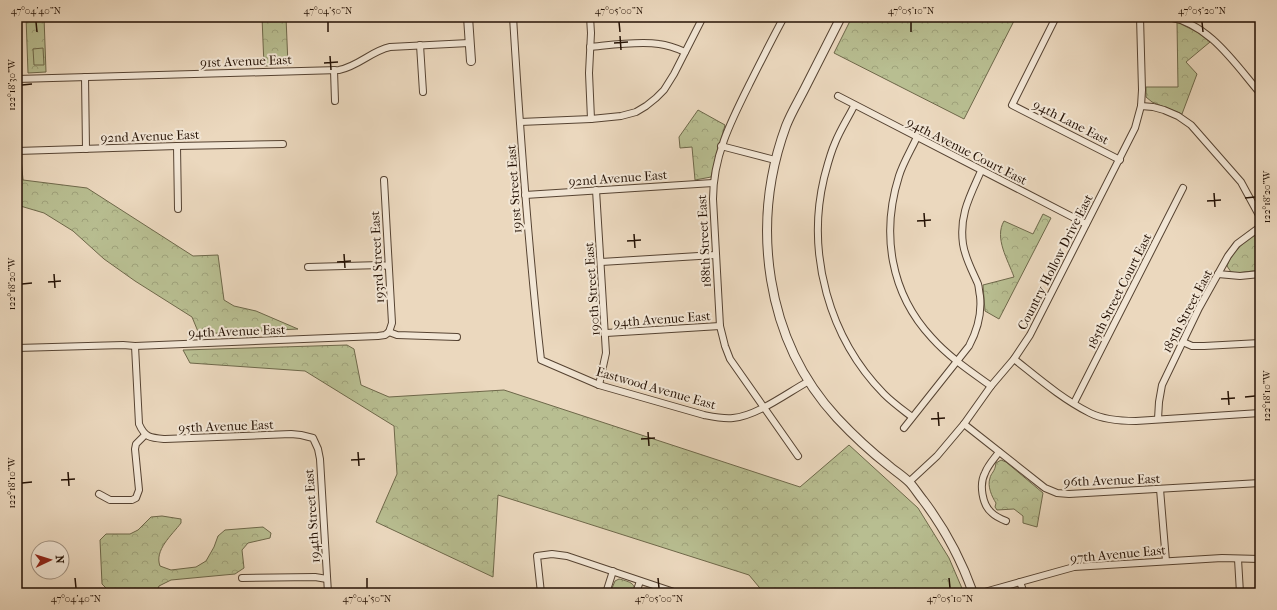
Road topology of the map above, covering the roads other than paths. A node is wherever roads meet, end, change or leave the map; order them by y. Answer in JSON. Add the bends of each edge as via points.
{"nodes":[{"id":1,"x":468,"y":17,"type":"edge"},
{"id":2,"x":513,"y":17,"type":"edge"},
{"id":3,"x":590,"y":17,"type":"edge"},
{"id":4,"x":703,"y":17,"type":"edge"},
{"id":5,"x":784,"y":17,"type":"edge"},
{"id":6,"x":841,"y":17,"type":"edge"},
{"id":7,"x":1056,"y":17,"type":"edge"},
{"id":8,"x":1140,"y":17,"type":"edge"},
{"id":9,"x":1168,"y":17,"type":"edge"},
{"id":10,"x":470,"y":43,"type":"junction"},
{"id":11,"x":420,"y":45,"type":"junction"},
{"id":12,"x":590,"y":47,"type":"junction"},
{"id":13,"x":685,"y":52,"type":"junction"},
{"id":14,"x":471,"y":61,"type":"dead end"},
{"id":15,"x":334,"y":70,"type":"junction"},
{"id":16,"x":85,"y":77,"type":"junction"},
{"id":17,"x":17,"y":79,"type":"edge"},
{"id":18,"x":423,"y":92,"type":"dead end"},
{"id":19,"x":1260,"y":93,"type":"edge"},
{"id":20,"x":838,"y":96,"type":"dead end"},
{"id":21,"x":335,"y":101,"type":"dead end"},
{"id":22,"x":854,"y":106,"type":"junction"},
{"id":23,"x":1141,"y":106,"type":"junction"},
{"id":24,"x":591,"y":119,"type":"junction"},
{"id":25,"x":520,"y":122,"type":"junction"},
{"id":26,"x":917,"y":137,"type":"junction"},
{"id":27,"x":283,"y":144,"type":"dead end"},
{"id":28,"x":177,"y":146,"type":"junction"},
{"id":29,"x":721,"y":146,"type":"junction"},
{"id":30,"x":86,"y":149,"type":"junction"},
{"id":31,"x":17,"y":151,"type":"edge"},
{"id":32,"x":775,"y":160,"type":"junction"},
{"id":33,"x":1120,"y":160,"type":"junction"},
{"id":34,"x":981,"y":171,"type":"junction"},
{"id":35,"x":384,"y":180,"type":"dead end"},
{"id":36,"x":713,"y":183,"type":"junction"},
{"id":37,"x":1183,"y":188,"type":"dead end"},
{"id":38,"x":596,"y":190,"type":"junction"},
{"id":39,"x":525,"y":195,"type":"junction"},
{"id":40,"x":178,"y":209,"type":"dead end"},
{"id":41,"x":1260,"y":217,"type":"edge"},
{"id":42,"x":1086,"y":224,"type":"junction"},
{"id":43,"x":1260,"y":227,"type":"edge"},
{"id":44,"x":715,"y":255,"type":"junction"},
{"id":45,"x":601,"y":262,"type":"junction"},
{"id":46,"x":388,"y":266,"type":"junction"},
{"id":47,"x":308,"y":267,"type":"dead end"},
{"id":48,"x":1218,"y":274,"type":"junction"},
{"id":49,"x":1260,"y":274,"type":"edge"},
{"id":50,"x":720,"y":326,"type":"junction"},
{"id":51,"x":389,"y":332,"type":"junction"},
{"id":52,"x":606,"y":333,"type":"junction"},
{"id":53,"x":457,"y":336,"type":"dead end"},
{"id":54,"x":1183,"y":342,"type":"junction"},
{"id":55,"x":1260,"y":343,"type":"edge"},
{"id":56,"x":135,"y":346,"type":"junction"},
{"id":57,"x":17,"y":348,"type":"edge"},
{"id":58,"x":1014,"y":359,"type":"junction"},
{"id":59,"x":541,"y":360,"type":"joint"},
{"id":60,"x":957,"y":361,"type":"junction"},
{"id":61,"x":809,"y":381,"type":"junction"},
{"id":62,"x":598,"y":385,"type":"junction"},
{"id":63,"x":990,"y":386,"type":"junction"},
{"id":64,"x":1074,"y":403,"type":"junction"},
{"id":65,"x":764,"y":407,"type":"junction"},
{"id":66,"x":1260,"y":413,"type":"edge"},
{"id":67,"x":912,"y":418,"type":"junction"},
{"id":68,"x":1158,"y":419,"type":"junction"},
{"id":69,"x":964,"y":424,"type":"junction"},
{"id":70,"x":904,"y":428,"type":"dead end"},
{"id":71,"x":144,"y":433,"type":"junction"},
{"id":72,"x":313,"y":438,"type":"joint"},
{"id":73,"x":999,"y":452,"type":"junction"},
{"id":74,"x":798,"y":456,"type":"dead end"},
{"id":75,"x":909,"y":482,"type":"junction"},
{"id":76,"x":1260,"y":483,"type":"edge"},
{"id":77,"x":1160,"y":489,"type":"junction"},
{"id":78,"x":99,"y":494,"type":"dead end"},
{"id":79,"x":1006,"y":521,"type":"dead end"},
{"id":80,"x":1238,"y":559,"type":"junction"},
{"id":81,"x":1260,"y":559,"type":"edge"},
{"id":82,"x":1166,"y":561,"type":"junction"},
{"id":83,"x":613,"y":571,"type":"junction"},
{"id":84,"x":242,"y":578,"type":"dead end"},
{"id":85,"x":327,"y":579,"type":"junction"},
{"id":86,"x":640,"y":581,"type":"junction"},
{"id":87,"x":1020,"y":582,"type":"junction"},
{"id":88,"x":328,"y":593,"type":"edge"},
{"id":89,"x":541,"y":593,"type":"edge"},
{"id":90,"x":606,"y":593,"type":"edge"},
{"id":91,"x":636,"y":593,"type":"edge"},
{"id":92,"x":677,"y":593,"type":"edge"},
{"id":93,"x":973,"y":593,"type":"edge"},
{"id":94,"x":981,"y":593,"type":"edge"},
{"id":95,"x":1024,"y":593,"type":"edge"},
{"id":96,"x":1240,"y":593,"type":"edge"}],
"edges":[{"from":1,"to":10,"type":"street"},
{"from":2,"to":25,"type":"street","name":"191st Street East"},
{"from":3,"to":12,"type":"street"},
{"from":4,"to":13,"type":"street"},
{"from":5,"to":29,"type":"street","name":"188th Street East","via":[[731,120]]},
{"from":6,"to":32,"type":"street","via":[[787,125]]},
{"from":7,"to":33,"type":"street","name":"94th Lane East","via":[[1012,104]]},
{"from":8,"to":23,"type":"street","name":"Country Hollow Drive East"},
{"from":9,"to":19,"type":"street","via":[[1177,18],[1208,36],[1221,47]]},
{"from":10,"to":11,"type":"street","name":"91st Avenue East"},
{"from":10,"to":14,"type":"street"},
{"from":11,"to":15,"type":"street","name":"91st Avenue East","via":[[381,49],[357,64]]},
{"from":11,"to":18,"type":"street"},
{"from":12,"to":13,"type":"street","via":[[658,43]]},
{"from":12,"to":24,"type":"street"},
{"from":13,"to":24,"type":"street","via":[[664,90],[646,106],[622,116]]},
{"from":15,"to":16,"type":"street","name":"91st Avenue East"},
{"from":15,"to":21,"type":"street"},
{"from":16,"to":17,"type":"street","name":"91st Avenue East"},
{"from":16,"to":30,"type":"street"},
{"from":20,"to":22,"type":"street","name":"94th Avenue Court East"},
{"from":22,"to":26,"type":"street","name":"94th Avenue Court East"},
{"from":22,"to":67,"type":"street","via":[[834,144],[821,191],[818,247],[822,273],[829,302],[848,346],[884,394]]},
{"from":23,"to":33,"type":"street","name":"Country Hollow Drive East","via":[[1135,128]]},
{"from":23,"to":41,"type":"street","via":[[1164,110],[1191,125],[1241,182]]},
{"from":24,"to":25,"type":"street"},
{"from":25,"to":39,"type":"street","name":"191st Street East"},
{"from":26,"to":34,"type":"street","name":"94th Avenue Court East"},
{"from":26,"to":60,"type":"street","via":[[900,174],[894,195],[890,215],[891,256],[905,300],[918,321],[931,338]]},
{"from":27,"to":28,"type":"street","name":"92nd Avenue East"},
{"from":28,"to":30,"type":"street","name":"92nd Avenue East"},
{"from":28,"to":40,"type":"street"},
{"from":29,"to":32,"type":"street"},
{"from":29,"to":36,"type":"street","name":"188th Street East"},
{"from":30,"to":31,"type":"street","name":"92nd Avenue East"},
{"from":32,"to":61,"type":"street","via":[[767,215],[768,262],[773,291],[786,334]]},
{"from":33,"to":42,"type":"street","name":"Country Hollow Drive East"},
{"from":34,"to":42,"type":"street","name":"94th Avenue Court East"},
{"from":34,"to":60,"type":"street","via":[[965,205],[962,232],[966,258],[978,286],[979,321],[976,334]]},
{"from":35,"to":46,"type":"street","name":"193rd Street East"},
{"from":36,"to":38,"type":"street","name":"92nd Avenue East"},
{"from":36,"to":44,"type":"street","name":"188th Street East"},
{"from":37,"to":64,"type":"street","name":"185th Street Court East"},
{"from":38,"to":39,"type":"street","name":"92nd Avenue East"},
{"from":38,"to":45,"type":"street","name":"190th Street East"},
{"from":39,"to":59,"type":"street","name":"191st Street East"},
{"from":42,"to":58,"type":"street","name":"Country Hollow Drive East","via":[[1030,335]]},
{"from":43,"to":48,"type":"street","name":"185th Street East","via":[[1237,244]]},
{"from":44,"to":45,"type":"street"},
{"from":44,"to":50,"type":"street","name":"188th Street East"},
{"from":45,"to":52,"type":"street","name":"190th Street East"},
{"from":46,"to":47,"type":"street","via":[[381,264]]},
{"from":46,"to":51,"type":"street","name":"193rd Street East","via":[[392,323]]},
{"from":48,"to":49,"type":"street"},
{"from":48,"to":54,"type":"street","name":"185th Street East"},
{"from":50,"to":52,"type":"street","name":"94th Avenue East"},
{"from":50,"to":65,"type":"street","name":"188th Street East","via":[[730,359]]},
{"from":51,"to":53,"type":"street","name":"94th Avenue East","via":[[397,335]]},
{"from":51,"to":56,"type":"street","name":"94th Avenue East","via":[[378,336]]},
{"from":52,"to":62,"type":"street","name":"190th Street East","via":[[606,353]]},
{"from":54,"to":55,"type":"street","via":[[1192,346]]},
{"from":54,"to":68,"type":"street","name":"185th Street East","via":[[1162,385]]},
{"from":56,"to":57,"type":"street","name":"94th Avenue East"},
{"from":56,"to":71,"type":"street","via":[[138,410]]},
{"from":58,"to":63,"type":"street","name":"Country Hollow Drive East"},
{"from":58,"to":64,"type":"street"},
{"from":59,"to":62,"type":"street","name":"Eastwood Avenue East"},
{"from":60,"to":63,"type":"street"},
{"from":60,"to":67,"type":"street"},
{"from":61,"to":65,"type":"street","name":"Eastwood Avenue East"},
{"from":61,"to":75,"type":"street","via":[[836,418]]},
{"from":62,"to":65,"type":"street","name":"Eastwood Avenue East","via":[[720,418],[745,415]]},
{"from":63,"to":69,"type":"street","name":"Country Hollow Drive East"},
{"from":64,"to":68,"type":"street","via":[[1091,414],[1120,421]]},
{"from":65,"to":74,"type":"street","name":"188th Street East"},
{"from":66,"to":68,"type":"street"},
{"from":67,"to":70,"type":"street"},
{"from":69,"to":73,"type":"street","name":"96th Avenue East"},
{"from":69,"to":75,"type":"street","name":"Country Hollow Drive East","via":[[938,456]]},
{"from":71,"to":72,"type":"street","name":"95th Avenue East","via":[[152,438],[165,439],[291,434]]},
{"from":71,"to":78,"type":"street","via":[[135,449],[139,490],[136,498],[110,500]]},
{"from":72,"to":85,"type":"street","name":"194th Street East","via":[[320,459]]},
{"from":73,"to":77,"type":"street","name":"96th Avenue East","via":[[1045,488],[1057,493]]},
{"from":73,"to":79,"type":"street","via":[[984,473],[982,492],[991,512]]},
{"from":75,"to":93,"type":"street","via":[[949,537]]},
{"from":76,"to":77,"type":"street","name":"96th Avenue East"},
{"from":77,"to":82,"type":"street"},
{"from":80,"to":81,"type":"street","name":"97th Avenue East"},
{"from":80,"to":82,"type":"street","name":"97th Avenue East"},
{"from":80,"to":96,"type":"street"},
{"from":82,"to":87,"type":"street","name":"97th Avenue East","via":[[1074,567]]},
{"from":83,"to":86,"type":"street"},
{"from":83,"to":89,"type":"street","via":[[560,555],[538,556]]},
{"from":83,"to":90,"type":"street"},
{"from":84,"to":85,"type":"street"},
{"from":85,"to":88,"type":"street","name":"194th Street East"},
{"from":86,"to":91,"type":"street"},
{"from":86,"to":92,"type":"street"},
{"from":87,"to":94,"type":"street","name":"97th Avenue East"},
{"from":87,"to":95,"type":"street"}]}
